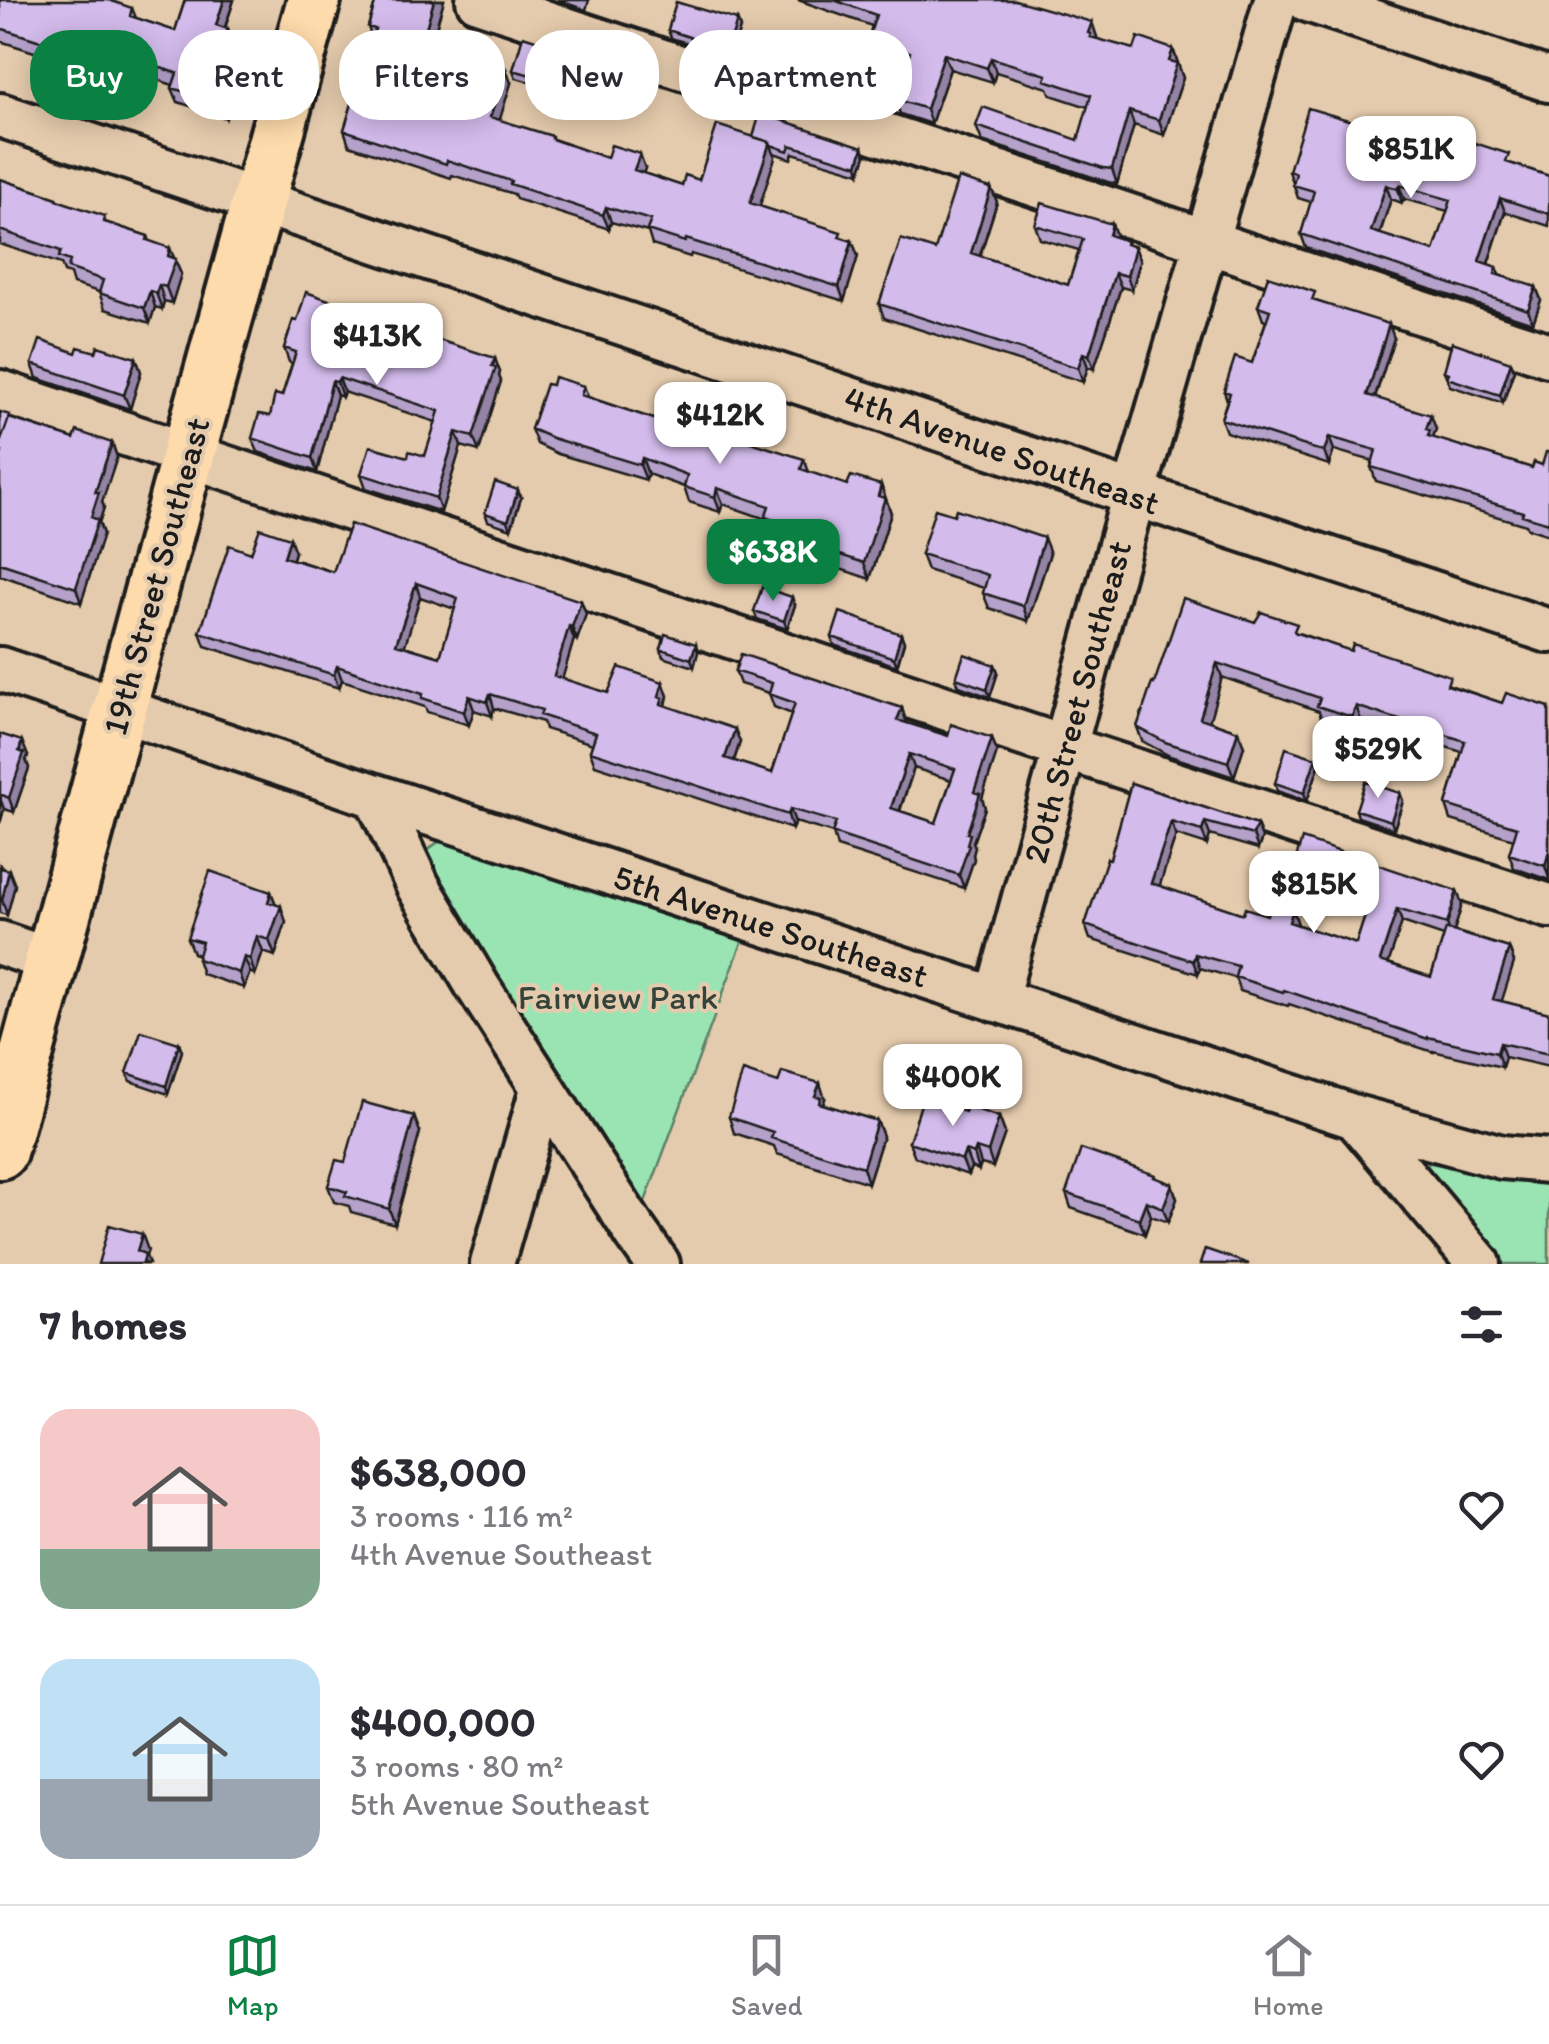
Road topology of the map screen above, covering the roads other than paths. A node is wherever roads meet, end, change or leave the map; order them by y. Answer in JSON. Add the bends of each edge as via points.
{"nodes":[{"id":1,"x":314,"y":0,"type":"edge"},
{"id":2,"x":478,"y":0,"type":"edge"},
{"id":3,"x":1276,"y":0,"type":"edge"},
{"id":4,"x":1308,"y":0,"type":"edge"},
{"id":5,"x":1549,"y":80,"type":"edge"},
{"id":6,"x":0,"y":114,"type":"edge"},
{"id":7,"x":258,"y":201,"type":"junction"},
{"id":8,"x":1206,"y":241,"type":"junction"},
{"id":9,"x":1549,"y":355,"type":"edge"},
{"id":10,"x":0,"y":392,"type":"edge"},
{"id":11,"x":188,"y":455,"type":"junction"},
{"id":12,"x":1134,"y":494,"type":"junction"},
{"id":13,"x":1549,"y":631,"type":"edge"},
{"id":14,"x":0,"y":669,"type":"edge"},
{"id":15,"x":119,"y":709,"type":"junction"},
{"id":16,"x":1064,"y":748,"type":"junction"},
{"id":17,"x":376,"y":796,"type":"junction"},
{"id":18,"x":1549,"y":906,"type":"edge"},
{"id":19,"x":0,"y":943,"type":"edge"},
{"id":20,"x":52,"y":961,"type":"junction"},
{"id":21,"x":996,"y":1000,"type":"junction"},
{"id":22,"x":542,"y":1089,"type":"junction"},
{"id":23,"x":1355,"y":1117,"type":"junction"},
{"id":24,"x":0,"y":1152,"type":"edge"},
{"id":25,"x":1549,"y":1161,"type":"edge"},
{"id":26,"x":492,"y":1264,"type":"edge"},
{"id":27,"x":658,"y":1264,"type":"edge"},
{"id":28,"x":1480,"y":1264,"type":"edge"}],
"edges":[{"from":1,"to":7,"type":"main road","name":"19th Street Southeast"},
{"from":2,"to":8,"type":"street"},
{"from":3,"to":8,"type":"street","name":"20th Street Southeast"},
{"from":4,"to":5,"type":"street"},
{"from":6,"to":7,"type":"street","name":"4th Avenue Southeast"},
{"from":7,"to":11,"type":"main road","name":"19th Street Southeast"},
{"from":7,"to":12,"type":"street","name":"4th Avenue Southeast"},
{"from":8,"to":9,"type":"street"},
{"from":8,"to":12,"type":"street","name":"20th Street Southeast"},
{"from":10,"to":11,"type":"street"},
{"from":11,"to":15,"type":"main road","name":"19th Street Southeast"},
{"from":11,"to":16,"type":"street"},
{"from":12,"to":13,"type":"street","name":"4th Avenue Southeast"},
{"from":12,"to":16,"type":"street","name":"20th Street Southeast"},
{"from":14,"to":15,"type":"street","name":"5th Avenue Southeast"},
{"from":15,"to":17,"type":"street","name":"5th Avenue Southeast"},
{"from":15,"to":20,"type":"main road","name":"19th Street Southeast"},
{"from":16,"to":18,"type":"street"},
{"from":16,"to":21,"type":"street","name":"20th Street Southeast"},
{"from":17,"to":21,"type":"street","name":"5th Avenue Southeast"},
{"from":17,"to":22,"type":"street","via":[[418,886]]},
{"from":19,"to":20,"type":"street"},
{"from":20,"to":24,"type":"main road","name":"19th Street Southeast"},
{"from":21,"to":23,"type":"street","name":"5th Avenue Southeast"},
{"from":22,"to":26,"type":"street"},
{"from":22,"to":27,"type":"street"},
{"from":23,"to":25,"type":"street","name":"5th Avenue Southeast","via":[[1502,1157]]},
{"from":23,"to":28,"type":"street"}]}
